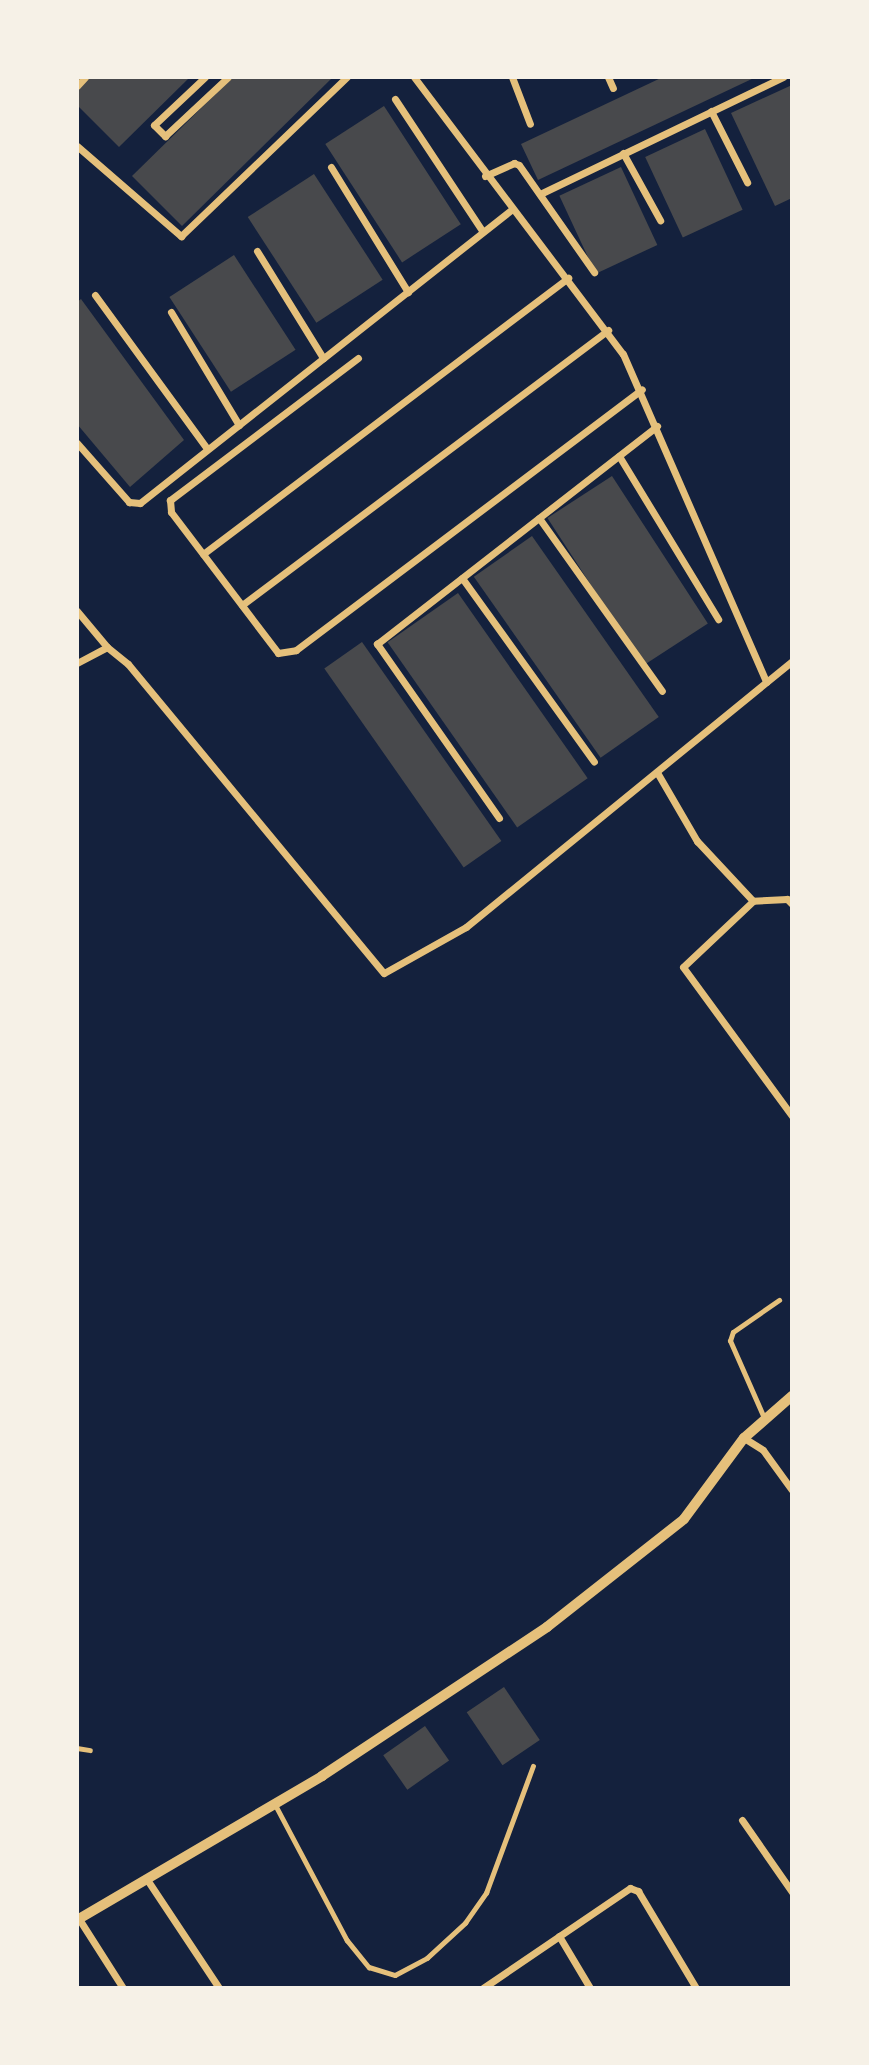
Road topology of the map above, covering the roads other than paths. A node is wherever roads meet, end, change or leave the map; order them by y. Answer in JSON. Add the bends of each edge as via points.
{"nodes":[{"id":1,"x":85,"y":77,"type":"edge"},
{"id":2,"x":205,"y":77,"type":"edge"},
{"id":3,"x":228,"y":77,"type":"edge"},
{"id":4,"x":347,"y":77,"type":"edge"},
{"id":5,"x":414,"y":77,"type":"edge"},
{"id":6,"x":512,"y":77,"type":"edge"},
{"id":7,"x":608,"y":77,"type":"edge"},
{"id":8,"x":783,"y":77,"type":"edge"},
{"id":9,"x":77,"y":86,"type":"edge"},
{"id":10,"x":613,"y":88,"type":"dead end"},
{"id":11,"x":395,"y":99,"type":"dead end"},
{"id":12,"x":712,"y":111,"type":"junction"},
{"id":13,"x":530,"y":124,"type":"dead end"},
{"id":14,"x":77,"y":146,"type":"edge"},
{"id":15,"x":623,"y":153,"type":"junction"},
{"id":16,"x":331,"y":167,"type":"dead end"},
{"id":17,"x":485,"y":176,"type":"junction"},
{"id":18,"x":747,"y":182,"type":"dead end"},
{"id":19,"x":540,"y":194,"type":"junction"},
{"id":20,"x":512,"y":209,"type":"junction"},
{"id":21,"x":660,"y":220,"type":"dead end"},
{"id":22,"x":483,"y":232,"type":"junction"},
{"id":23,"x":257,"y":251,"type":"dead end"},
{"id":24,"x":594,"y":272,"type":"dead end"},
{"id":25,"x":568,"y":278,"type":"junction"},
{"id":26,"x":408,"y":292,"type":"junction"},
{"id":27,"x":95,"y":295,"type":"dead end"},
{"id":28,"x":171,"y":312,"type":"dead end"},
{"id":29,"x":608,"y":330,"type":"junction"},
{"id":30,"x":323,"y":358,"type":"junction"},
{"id":31,"x":358,"y":358,"type":"dead end"},
{"id":32,"x":642,"y":388,"type":"junction"},
{"id":33,"x":239,"y":425,"type":"junction"},
{"id":34,"x":657,"y":426,"type":"junction"},
{"id":35,"x":77,"y":443,"type":"edge"},
{"id":36,"x":206,"y":447,"type":"junction"},
{"id":37,"x":619,"y":456,"type":"junction"},
{"id":38,"x":539,"y":518,"type":"junction"},
{"id":39,"x":203,"y":554,"type":"junction"},
{"id":40,"x":462,"y":578,"type":"junction"},
{"id":41,"x":242,"y":605,"type":"junction"},
{"id":42,"x":77,"y":611,"type":"edge"},
{"id":43,"x":718,"y":619,"type":"dead end"},
{"id":44,"x":107,"y":647,"type":"junction"},
{"id":45,"x":792,"y":661,"type":"edge"},
{"id":46,"x":77,"y":663,"type":"edge"},
{"id":47,"x":766,"y":682,"type":"junction"},
{"id":48,"x":662,"y":691,"type":"dead end"},
{"id":49,"x":594,"y":762,"type":"dead end"},
{"id":50,"x":658,"y":774,"type":"junction"},
{"id":51,"x":499,"y":818,"type":"dead end"},
{"id":52,"x":753,"y":901,"type":"junction"},
{"id":53,"x":792,"y":904,"type":"edge"},
{"id":54,"x":792,"y":1116,"type":"edge"},
{"id":55,"x":779,"y":1300,"type":"dead end"},
{"id":56,"x":792,"y":1396,"type":"edge"},
{"id":57,"x":764,"y":1419,"type":"junction"},
{"id":58,"x":744,"y":1438,"type":"junction"},
{"id":59,"x":792,"y":1490,"type":"edge"},
{"id":60,"x":77,"y":1748,"type":"edge"},
{"id":61,"x":90,"y":1750,"type":"dead end"},
{"id":62,"x":533,"y":1766,"type":"dead end"},
{"id":63,"x":275,"y":1803,"type":"junction"},
{"id":64,"x":742,"y":1820,"type":"dead end"},
{"id":65,"x":146,"y":1878,"type":"junction"},
{"id":66,"x":792,"y":1892,"type":"edge"},
{"id":67,"x":78,"y":1919,"type":"edge"},
{"id":68,"x":559,"y":1936,"type":"junction"},
{"id":69,"x":485,"y":1987,"type":"edge"},
{"id":70,"x":124,"y":1988,"type":"edge"},
{"id":71,"x":219,"y":1988,"type":"edge"},
{"id":72,"x":590,"y":1988,"type":"edge"},
{"id":73,"x":696,"y":1988,"type":"edge"}],
"edges":[{"from":1,"to":9,"type":"street"},
{"from":2,"to":3,"type":"street","via":[[154,125],[165,136]]},
{"from":4,"to":14,"type":"street","via":[[181,236]]},
{"from":5,"to":17,"type":"street"},
{"from":6,"to":13,"type":"street"},
{"from":7,"to":10,"type":"street"},
{"from":8,"to":12,"type":"street"},
{"from":11,"to":22,"type":"street"},
{"from":12,"to":15,"type":"street"},
{"from":12,"to":18,"type":"street"},
{"from":15,"to":19,"type":"street"},
{"from":15,"to":21,"type":"street"},
{"from":16,"to":26,"type":"street"},
{"from":17,"to":19,"type":"street","via":[[517,164]]},
{"from":17,"to":20,"type":"street"},
{"from":19,"to":24,"type":"street"},
{"from":20,"to":22,"type":"street"},
{"from":20,"to":25,"type":"street"},
{"from":22,"to":26,"type":"street"},
{"from":23,"to":30,"type":"street"},
{"from":25,"to":29,"type":"street"},
{"from":25,"to":39,"type":"street"},
{"from":26,"to":30,"type":"street"},
{"from":27,"to":36,"type":"street"},
{"from":28,"to":33,"type":"street"},
{"from":29,"to":32,"type":"street"},
{"from":29,"to":41,"type":"street"},
{"from":30,"to":33,"type":"street"},
{"from":31,"to":39,"type":"street","via":[[170,500],[171,512]]},
{"from":32,"to":34,"type":"street"},
{"from":32,"to":41,"type":"street","via":[[296,650],[278,653]]},
{"from":33,"to":36,"type":"street"},
{"from":34,"to":37,"type":"street"},
{"from":34,"to":47,"type":"street"},
{"from":35,"to":36,"type":"street","via":[[134,504]]},
{"from":37,"to":38,"type":"street"},
{"from":37,"to":43,"type":"street"},
{"from":38,"to":40,"type":"street"},
{"from":38,"to":48,"type":"street"},
{"from":39,"to":41,"type":"street"},
{"from":40,"to":49,"type":"street"},
{"from":40,"to":51,"type":"street","via":[[377,644]]},
{"from":42,"to":44,"type":"street"},
{"from":44,"to":46,"type":"street"},
{"from":44,"to":50,"type":"street","via":[[128,664],[384,973],[466,927]]},
{"from":45,"to":47,"type":"street"},
{"from":47,"to":50,"type":"street"},
{"from":50,"to":52,"type":"street","via":[[697,841]]},
{"from":52,"to":53,"type":"street","via":[[787,899]]},
{"from":52,"to":54,"type":"street","via":[[683,967]]},
{"from":55,"to":57,"type":"lane","via":[[733,1332],[730,1340]]},
{"from":56,"to":57,"type":"street"},
{"from":57,"to":58,"type":"street"},
{"from":58,"to":59,"type":"street","via":[[763,1450]]},
{"from":58,"to":63,"type":"street","via":[[684,1519],[547,1627]]},
{"from":60,"to":61,"type":"lane"},
{"from":62,"to":63,"type":"lane","via":[[486,1893],[465,1923],[427,1958],[395,1975],[369,1967],[347,1940]]},
{"from":63,"to":65,"type":"street"},
{"from":64,"to":66,"type":"street"},
{"from":65,"to":67,"type":"street"},
{"from":65,"to":71,"type":"street"},
{"from":67,"to":70,"type":"street"},
{"from":68,"to":69,"type":"street"},
{"from":68,"to":72,"type":"street"},
{"from":68,"to":73,"type":"street","via":[[634,1889]]}]}
